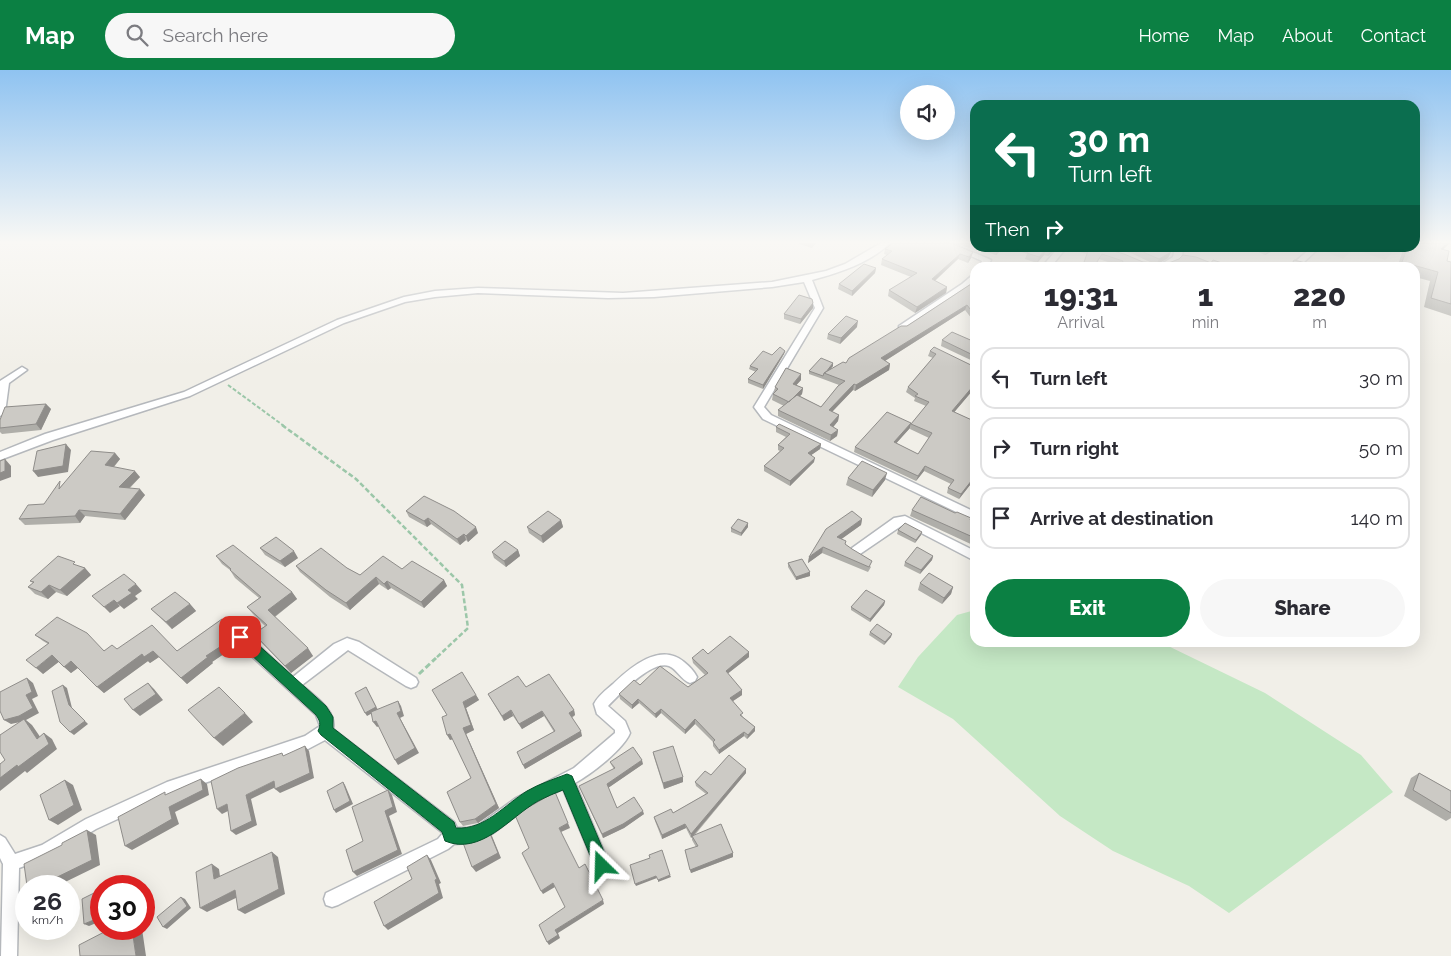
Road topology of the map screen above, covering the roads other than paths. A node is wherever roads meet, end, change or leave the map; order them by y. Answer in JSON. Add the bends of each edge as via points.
{"nodes":[{"id":1,"x":769,"y":284,"type":"edge"},
{"id":2,"x":809,"y":284,"type":"edge"},
{"id":3,"x":963,"y":284,"type":"edge"},
{"id":4,"x":902,"y":328,"type":"edge"},
{"id":5,"x":22,"y":370,"type":"dead end"},
{"id":6,"x":0,"y":413,"type":"edge"},
{"id":7,"x":0,"y":456,"type":"edge"},
{"id":8,"x":970,"y":515,"type":"edge"},
{"id":9,"x":856,"y":551,"type":"edge"},
{"id":10,"x":970,"y":553,"type":"edge"},
{"id":11,"x":240,"y":637,"type":"dead end"},
{"id":12,"x":690,"y":677,"type":"dead end"},
{"id":13,"x":411,"y":682,"type":"road end"},
{"id":14,"x":293,"y":684,"type":"junction"},
{"id":15,"x":326,"y":731,"type":"junction"},
{"id":16,"x":567,"y":781,"type":"junction"},
{"id":17,"x":451,"y":836,"type":"junction"},
{"id":18,"x":0,"y":843,"type":"edge"},
{"id":19,"x":11,"y":864,"type":"junction"},
{"id":20,"x":602,"y":866,"type":"dead end"},
{"id":21,"x":332,"y":899,"type":"dead end"},
{"id":22,"x":8,"y":956,"type":"edge"}],
"edges":[{"from":1,"to":7,"type":"street","via":[[646,294],[514,290],[434,294],[402,300],[358,315],[162,403],[67,431]]},
{"from":2,"to":8,"type":"street","via":[[819,308],[808,332],[758,407],[762,413]]},
{"from":3,"to":4,"type":"street"},
{"from":5,"to":6,"type":"street","via":[[4,382]]},
{"from":9,"to":10,"type":"street","via":[[905,520]]},
{"from":11,"to":14,"type":"street"},
{"from":12,"to":16,"type":"street","via":[[666,659],[646,666],[618,687],[600,708],[624,733]]},
{"from":13,"to":14,"type":"street","via":[[347,644]]},
{"from":14,"to":15,"type":"street","via":[[326,717]]},
{"from":15,"to":17,"type":"street","via":[[448,827]]},
{"from":15,"to":19,"type":"street","via":[[308,742],[159,792],[76,832],[46,851]]},
{"from":16,"to":17,"type":"street","via":[[533,796],[483,832]]},
{"from":16,"to":20,"type":"street"},
{"from":17,"to":21,"type":"street","via":[[443,844]]},
{"from":18,"to":19,"type":"street"},
{"from":19,"to":22,"type":"street"}]}
